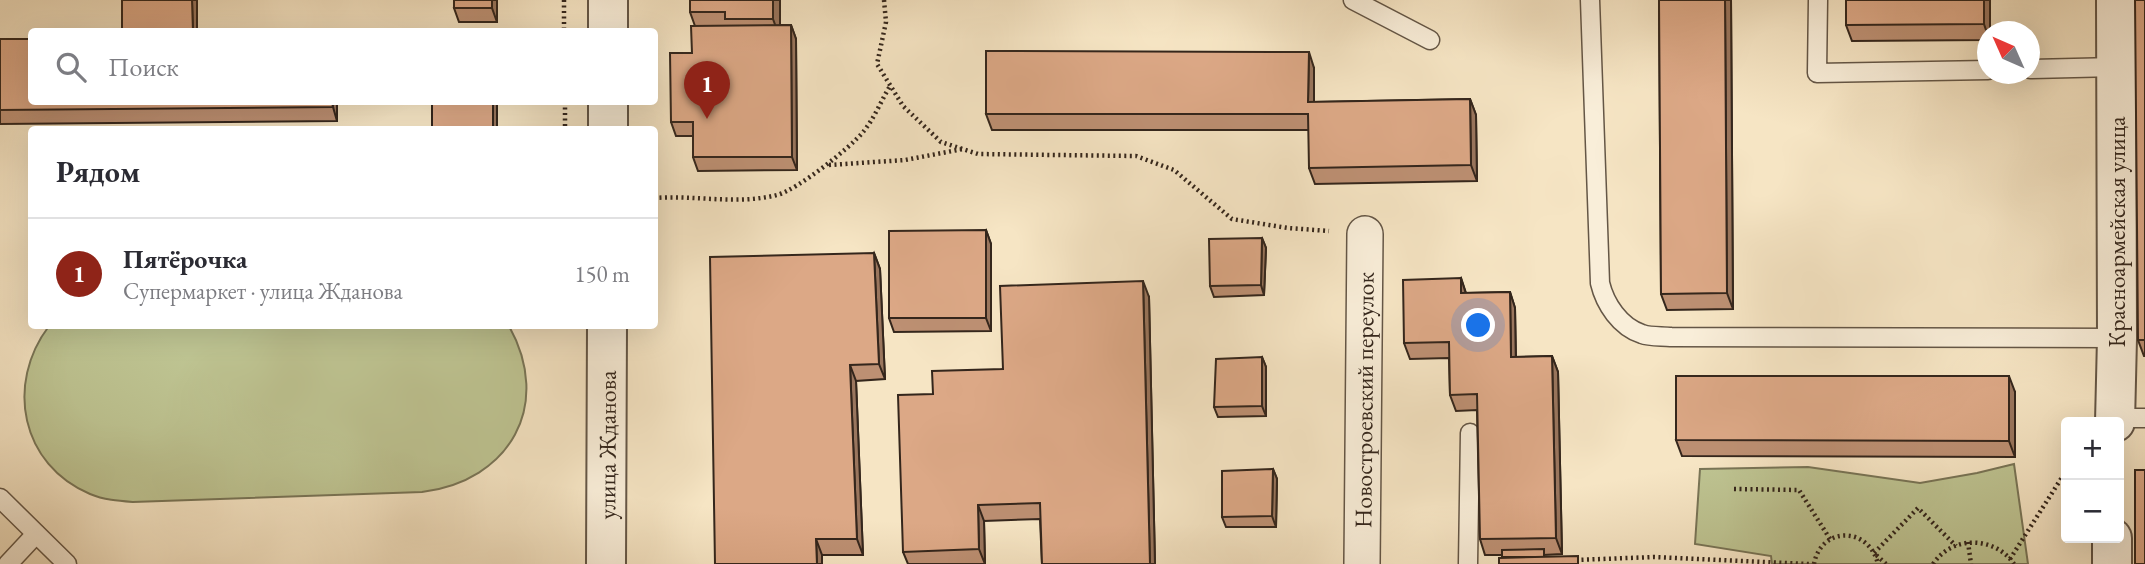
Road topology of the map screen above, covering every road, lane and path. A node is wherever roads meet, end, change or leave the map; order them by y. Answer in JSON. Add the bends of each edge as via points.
{"nodes":[{"id":1,"x":564,"y":0,"type":"edge"},
{"id":2,"x":608,"y":0,"type":"edge"},
{"id":3,"x":884,"y":0,"type":"edge"},
{"id":4,"x":1353,"y":0,"type":"edge"},
{"id":5,"x":1590,"y":0,"type":"edge"},
{"id":6,"x":1818,"y":0,"type":"edge"},
{"id":7,"x":2116,"y":0,"type":"edge"},
{"id":8,"x":564,"y":28,"type":"edge"},
{"id":9,"x":608,"y":28,"type":"edge"},
{"id":10,"x":1430,"y":40,"type":"dead end"},
{"id":11,"x":2116,"y":67,"type":"junction"},
{"id":12,"x":2040,"y":69,"type":"edge"},
{"id":13,"x":1977,"y":70,"type":"edge"},
{"id":14,"x":890,"y":86,"type":"junction"},
{"id":15,"x":565,"y":105,"type":"edge"},
{"id":16,"x":608,"y":105,"type":"edge"},
{"id":17,"x":565,"y":126,"type":"edge"},
{"id":18,"x":608,"y":126,"type":"edge"},
{"id":19,"x":964,"y":149,"type":"junction"},
{"id":20,"x":827,"y":166,"type":"junction"},
{"id":21,"x":658,"y":198,"type":"edge"},
{"id":22,"x":1365,"y":234,"type":"joint"},
{"id":23,"x":607,"y":329,"type":"edge"},
{"id":24,"x":2117,"y":338,"type":"junction"},
{"id":25,"x":2125,"y":419,"type":"edge"},
{"id":26,"x":1470,"y":433,"type":"dead end"},
{"id":27,"x":2061,"y":479,"type":"edge"},
{"id":28,"x":1734,"y":489,"type":"dead end"},
{"id":29,"x":0,"y":498,"type":"edge"},
{"id":30,"x":36,"y":534,"type":"junction"},
{"id":31,"x":1830,"y":539,"type":"junction"},
{"id":32,"x":1968,"y":542,"type":"junction"},
{"id":33,"x":2112,"y":543,"type":"edge"},
{"id":34,"x":1955,"y":546,"type":"junction"},
{"id":35,"x":1874,"y":552,"type":"junction"},
{"id":36,"x":1563,"y":561,"type":"edge"},
{"id":37,"x":2012,"y":562,"type":"edge"},
{"id":38,"x":8,"y":564,"type":"edge"},
{"id":39,"x":67,"y":564,"type":"edge"},
{"id":40,"x":606,"y":564,"type":"edge"},
{"id":41,"x":1362,"y":564,"type":"edge"},
{"id":42,"x":1468,"y":564,"type":"edge"},
{"id":43,"x":1811,"y":564,"type":"edge"},
{"id":44,"x":1878,"y":564,"type":"edge"},
{"id":45,"x":1886,"y":564,"type":"edge"},
{"id":46,"x":1933,"y":564,"type":"edge"},
{"id":47,"x":1971,"y":564,"type":"edge"},
{"id":48,"x":2112,"y":564,"type":"edge"}],
"edges":[{"from":1,"to":8,"type":"path"},
{"from":2,"to":9,"type":"street"},
{"from":3,"to":14,"type":"path","via":[[886,22],[877,64]]},
{"from":4,"to":10,"type":"lane"},
{"from":5,"to":24,"type":"lane","via":[[1600,283],[1612,312],[1626,325],[1642,334],[1671,337]]},
{"from":6,"to":13,"type":"lane","via":[[1817,74]]},
{"from":7,"to":11,"type":"street","name":"Красноармейская улица"},
{"from":11,"to":12,"type":"lane"},
{"from":11,"to":24,"type":"street","name":"Красноармейская улица"},
{"from":14,"to":19,"type":"path","via":[[903,106],[941,142]]},
{"from":14,"to":20,"type":"path","via":[[863,132]]},
{"from":15,"to":17,"type":"path"},
{"from":16,"to":18,"type":"street"},
{"from":19,"to":20,"type":"path","via":[[905,160]]},
{"from":19,"to":22,"type":"path","via":[[978,154],[1136,156],[1174,170],[1232,219]]},
{"from":20,"to":21,"type":"path","via":[[779,195]]},
{"from":22,"to":41,"type":"street","name":"Новостроевский переулок"},
{"from":23,"to":40,"type":"street","name":"улица Жданова"},
{"from":24,"to":25,"type":"street","name":"Красноармейская улица"},
{"from":26,"to":42,"type":"lane"},
{"from":27,"to":37,"type":"path"},
{"from":28,"to":31,"type":"path","via":[[1799,490]]},
{"from":29,"to":30,"type":"lane"},
{"from":30,"to":38,"type":"lane"},
{"from":30,"to":39,"type":"lane"},
{"from":31,"to":35,"type":"path","via":[[1855,537]]},
{"from":31,"to":43,"type":"path"},
{"from":32,"to":34,"type":"path"},
{"from":32,"to":37,"type":"path","via":[[1996,548]]},
{"from":32,"to":47,"type":"path"},
{"from":33,"to":48,"type":"street"},
{"from":34,"to":35,"type":"path","via":[[1918,508]]},
{"from":34,"to":46,"type":"path"},
{"from":35,"to":44,"type":"path"},
{"from":35,"to":45,"type":"path"},
{"from":36,"to":43,"type":"path","via":[[1654,557]]}]}
